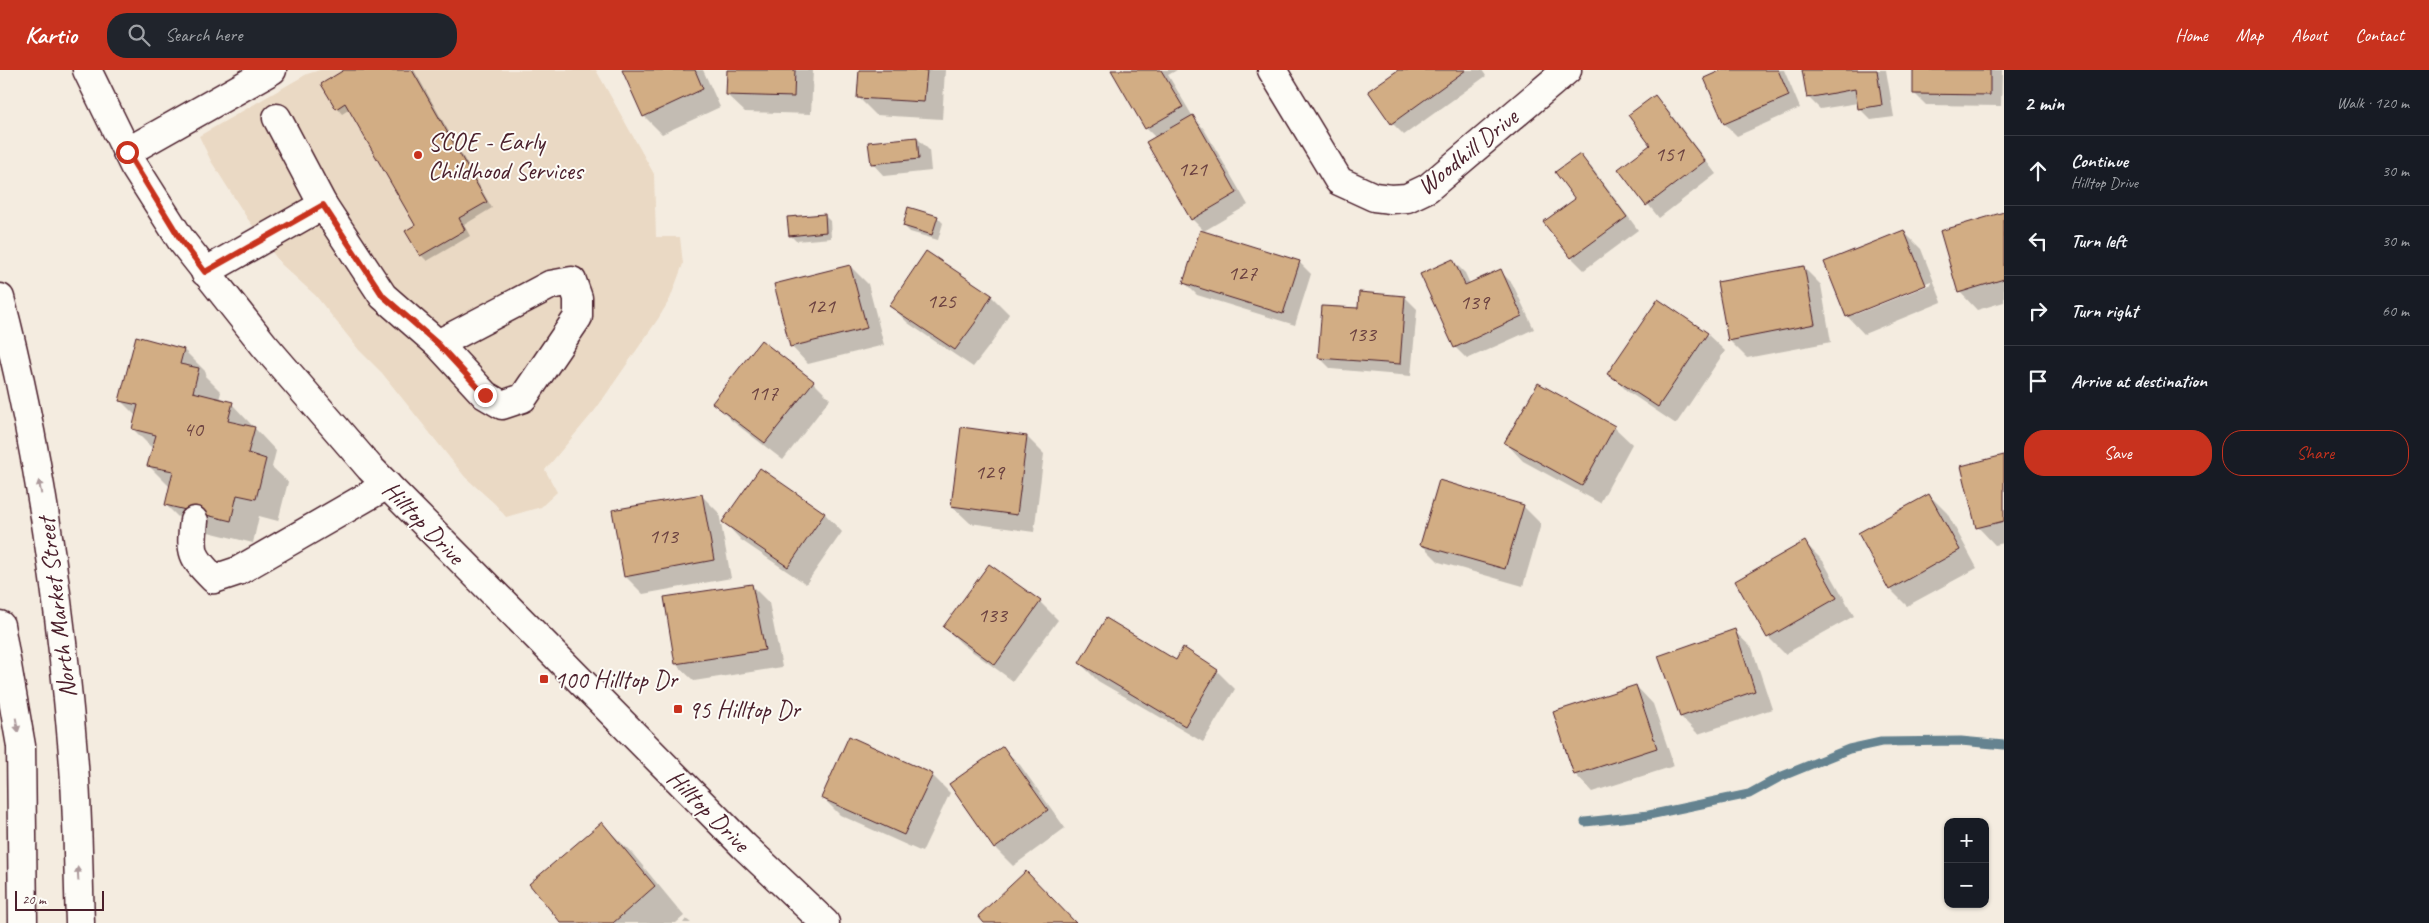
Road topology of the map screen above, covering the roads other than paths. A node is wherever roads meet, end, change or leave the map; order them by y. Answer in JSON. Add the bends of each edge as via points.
{"nodes":[{"id":1,"x":87,"y":70,"type":"edge"},
{"id":2,"x":272,"y":70,"type":"edge"},
{"id":3,"x":1272,"y":70,"type":"edge"},
{"id":4,"x":1567,"y":70,"type":"edge"},
{"id":5,"x":276,"y":118,"type":"dead end"},
{"id":6,"x":127,"y":152,"type":"junction"},
{"id":7,"x":323,"y":205,"type":"junction"},
{"id":8,"x":205,"y":272,"type":"junction"},
{"id":9,"x":0,"y":298,"type":"edge"},
{"id":10,"x":438,"y":344,"type":"junction"},
{"id":11,"x":387,"y":484,"type":"junction"},
{"id":12,"x":194,"y":522,"type":"dead end"},
{"id":13,"x":0,"y":625,"type":"edge"},
{"id":14,"x":23,"y":923,"type":"edge"},
{"id":15,"x":80,"y":923,"type":"edge"},
{"id":16,"x":825,"y":923,"type":"edge"}],
"edges":[{"from":1,"to":6,"type":"main road","name":"Hilltop Drive"},
{"from":2,"to":6,"type":"main road"},
{"from":3,"to":4,"type":"main road","name":"Woodhill Drive","via":[[1339,180],[1374,198],[1391,199],[1407,198],[1428,188]]},
{"from":5,"to":7,"type":"main road"},
{"from":6,"to":8,"type":"main road","name":"Hilltop Drive","via":[[181,240]]},
{"from":7,"to":8,"type":"main road"},
{"from":7,"to":10,"type":"main road","via":[[383,296]]},
{"from":8,"to":11,"type":"main road","name":"Hilltop Drive","via":[[264,345]]},
{"from":15,"to":9,"type":"main road","name":"North Market Street","one_way":true,"via":[[73,754],[50,542],[20,373]]},
{"from":10,"to":10,"type":"main road","via":[[485,395],[502,405],[523,398],[578,317],[578,298],[572,281],[550,285]]},
{"from":11,"to":12,"type":"main road","via":[[238,571],[214,579],[196,561],[191,542]]},
{"from":11,"to":16,"type":"main road","name":"Hilltop Drive","via":[[730,832]]},
{"from":13,"to":14,"type":"main road","one_way":true,"via":[[21,746]]}]}
